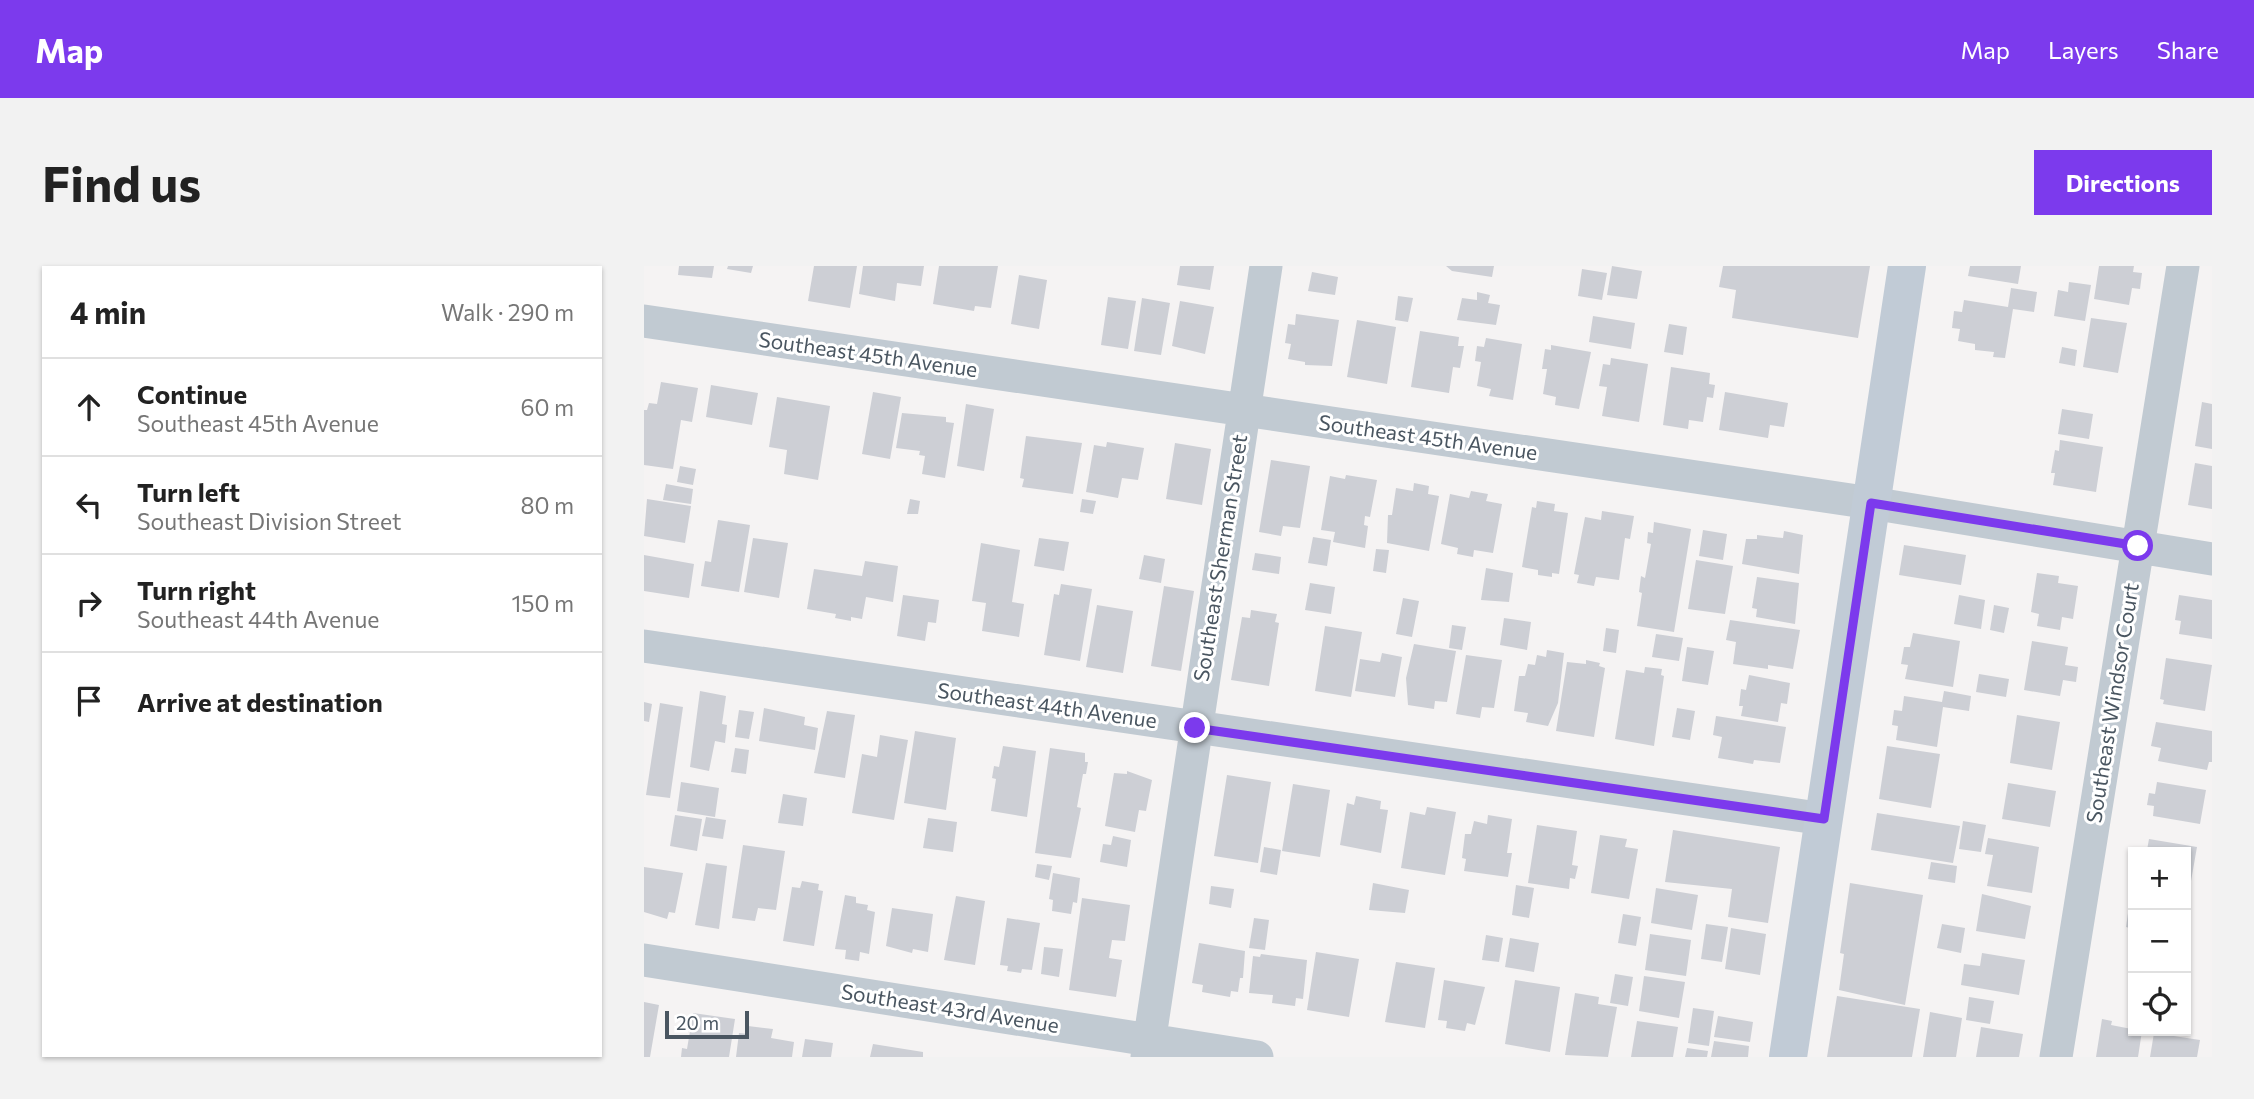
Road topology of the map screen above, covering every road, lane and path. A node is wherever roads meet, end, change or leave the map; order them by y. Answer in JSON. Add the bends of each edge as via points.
{"nodes":[{"id":1,"x":1266,"y":266,"type":"edge"},
{"id":2,"x":1907,"y":266,"type":"edge"},
{"id":3,"x":2183,"y":266,"type":"edge"},
{"id":4,"x":644,"y":321,"type":"edge"},
{"id":5,"x":1243,"y":411,"type":"junction"},
{"id":6,"x":1871,"y":503,"type":"junction"},
{"id":7,"x":2138,"y":546,"type":"junction"},
{"id":8,"x":2212,"y":559,"type":"edge"},
{"id":9,"x":644,"y":646,"type":"edge"},
{"id":10,"x":1195,"y":728,"type":"junction"},
{"id":11,"x":1824,"y":819,"type":"junction"},
{"id":12,"x":644,"y":960,"type":"edge"},
{"id":13,"x":1148,"y":1049,"type":"edge"},
{"id":14,"x":1257,"y":1057,"type":"edge"},
{"id":15,"x":1788,"y":1057,"type":"edge"},
{"id":16,"x":2056,"y":1057,"type":"edge"}],
"edges":[{"from":1,"to":5,"type":"street","name":"Southeast Sherman Street"},
{"from":2,"to":6,"type":"main road"},
{"from":3,"to":7,"type":"street","name":"Southeast Windsor Court"},
{"from":4,"to":5,"type":"street","name":"Southeast 45th Avenue"},
{"from":5,"to":6,"type":"street","name":"Southeast 45th Avenue"},
{"from":5,"to":10,"type":"street","name":"Southeast Sherman Street"},
{"from":6,"to":7,"type":"street","name":"Southeast 45th Avenue"},
{"from":6,"to":11,"type":"main road"},
{"from":7,"to":8,"type":"street","name":"Southeast 45th Avenue"},
{"from":7,"to":16,"type":"street","name":"Southeast Windsor Court"},
{"from":9,"to":10,"type":"street","name":"Southeast 44th Avenue"},
{"from":10,"to":11,"type":"street","name":"Southeast 44th Avenue"},
{"from":10,"to":13,"type":"street","name":"Southeast Sherman Street"},
{"from":11,"to":15,"type":"main road"},
{"from":12,"to":13,"type":"street","name":"Southeast 43rd Avenue"},
{"from":13,"to":14,"type":"street","name":"Southeast 43rd Avenue"}]}
